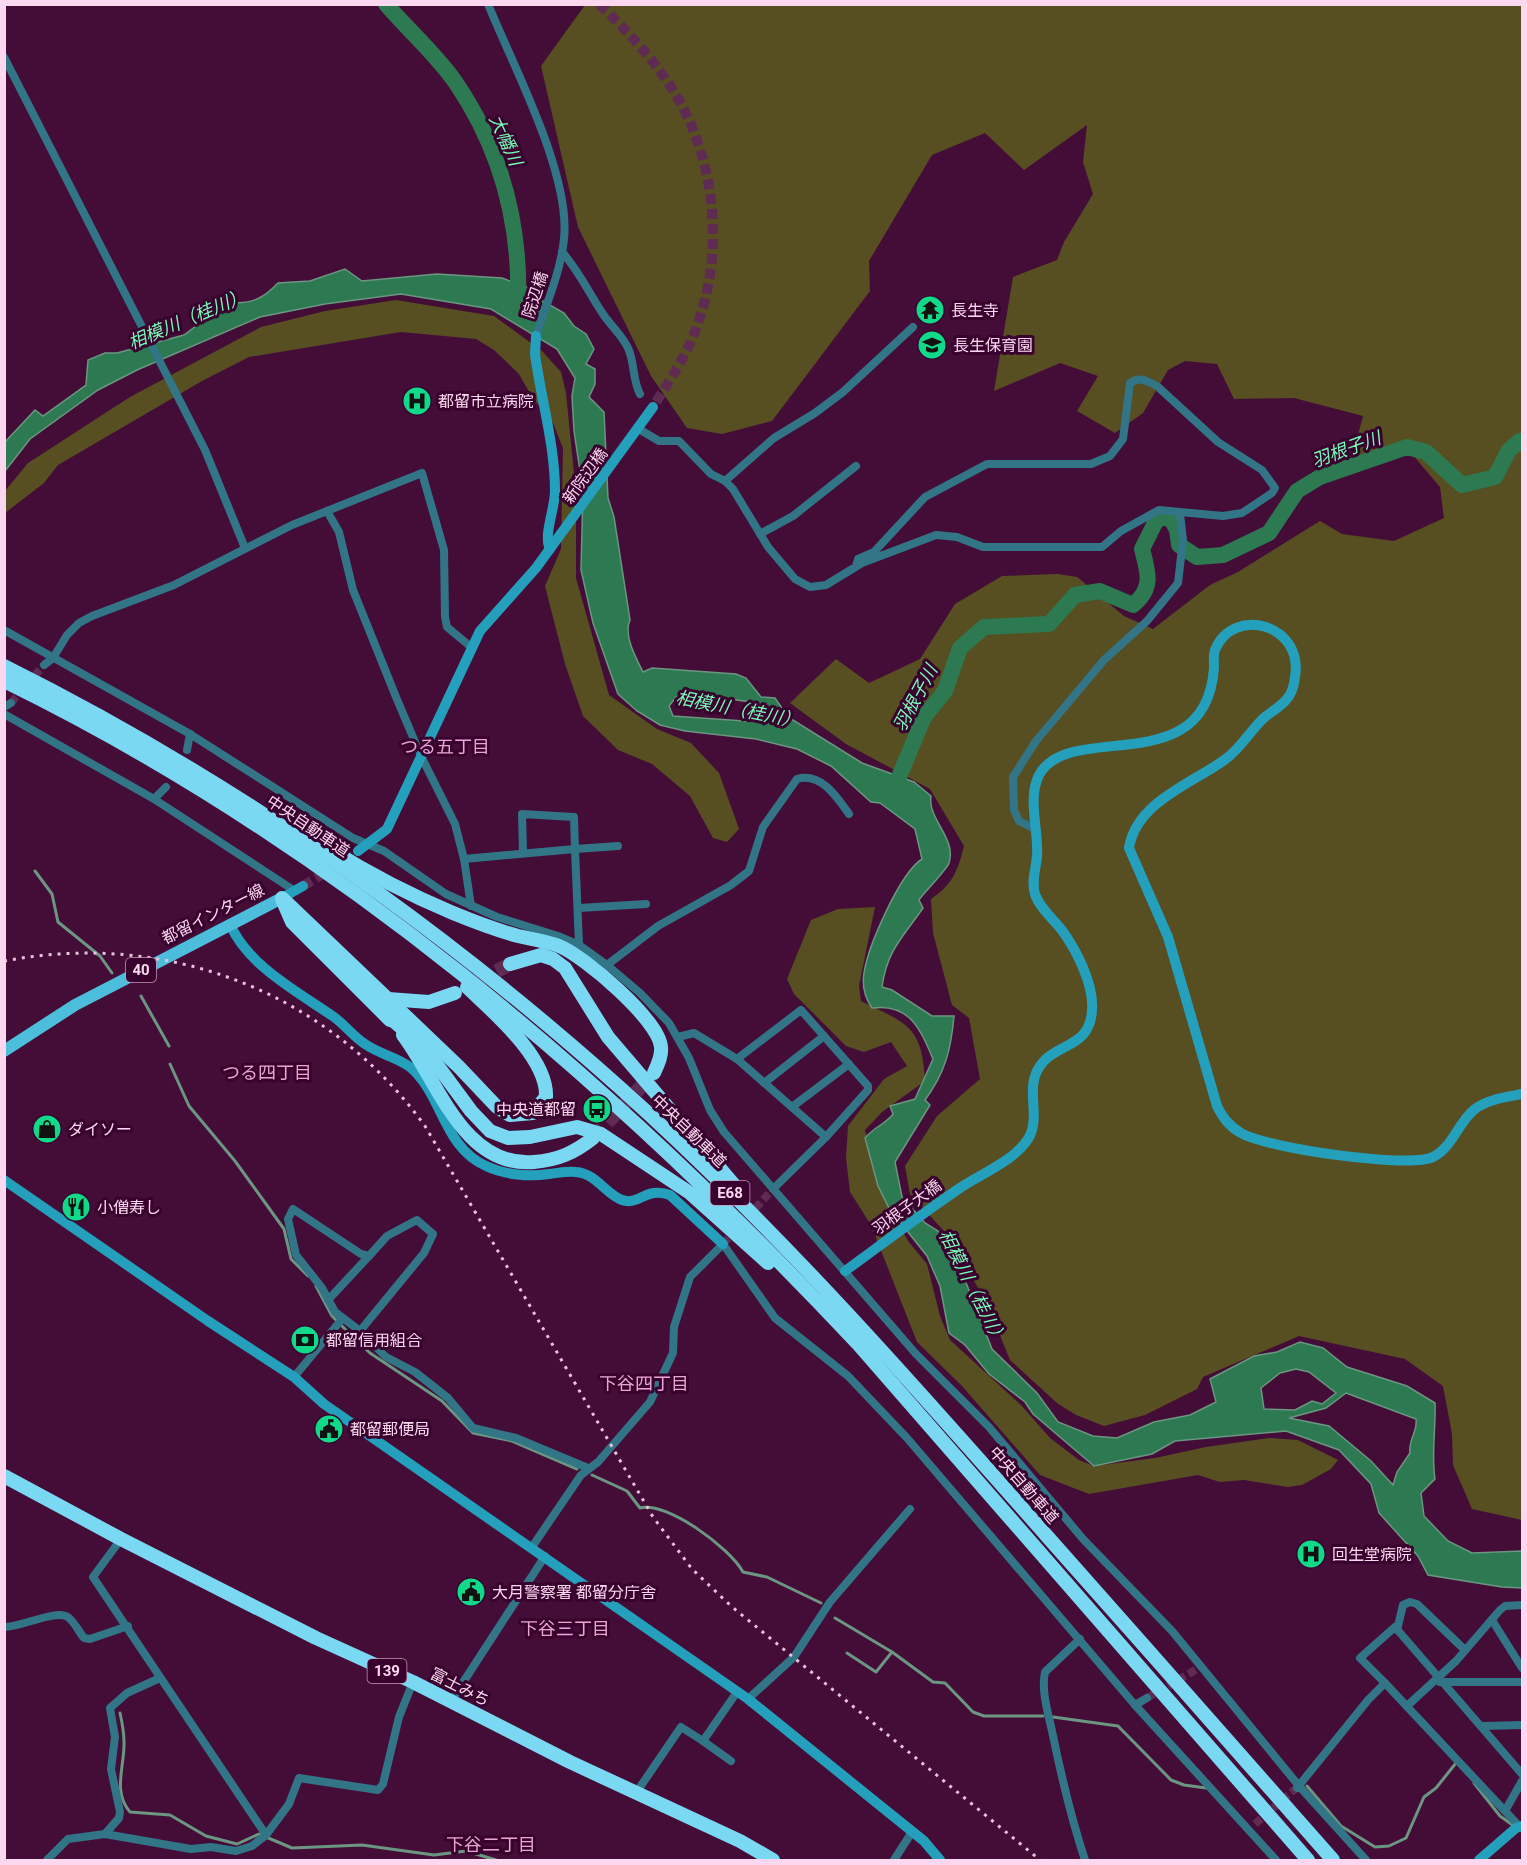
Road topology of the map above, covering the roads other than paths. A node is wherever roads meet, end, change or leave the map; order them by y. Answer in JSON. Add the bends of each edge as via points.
{"nodes":[{"id":1,"x":488,"y":4,"type":"edge"},
{"id":2,"x":4,"y":57,"type":"edge"},
{"id":3,"x":561,"y":252,"type":"junction"},
{"id":4,"x":913,"y":327,"type":"dead end"},
{"id":5,"x":536,"y":336,"type":"joint"},
{"id":6,"x":639,"y":394,"type":"dead end"},
{"id":7,"x":653,"y":407,"type":"tunnel mouth"},
{"id":8,"x":635,"y":431,"type":"junction"},
{"id":9,"x":856,"y":466,"type":"dead end"},
{"id":10,"x":725,"y":481,"type":"junction"},
{"id":11,"x":327,"y":511,"type":"junction"},
{"id":12,"x":1180,"y":514,"type":"junction"},
{"id":13,"x":760,"y":534,"type":"junction"},
{"id":14,"x":245,"y":548,"type":"junction"},
{"id":15,"x":550,"y":549,"type":"junction"},
{"id":16,"x":856,"y":566,"type":"junction"},
{"id":17,"x":4,"y":630,"type":"edge"},
{"id":18,"x":471,"y":647,"type":"junction"},
{"id":19,"x":53,"y":658,"type":"junction"},
{"id":20,"x":44,"y":665,"type":"tunnel mouth"},
{"id":21,"x":4,"y":666,"type":"edge"},
{"id":22,"x":4,"y":681,"type":"edge"},
{"id":23,"x":4,"y":714,"type":"edge"},
{"id":24,"x":190,"y":734,"type":"junction"},
{"id":25,"x":188,"y":750,"type":"dead end"},
{"id":26,"x":421,"y":756,"type":"junction"},
{"id":27,"x":204,"y":777,"type":"junction"},
{"id":28,"x":166,"y":787,"type":"dead end"},
{"id":29,"x":154,"y":799,"type":"junction"},
{"id":30,"x":849,"y":814,"type":"dead end"},
{"id":31,"x":1035,"y":829,"type":"junction"},
{"id":32,"x":369,"y":844,"type":"junction"},
{"id":33,"x":618,"y":846,"type":"dead end"},
{"id":34,"x":575,"y":849,"type":"junction"},
{"id":35,"x":358,"y":851,"type":"dead end"},
{"id":36,"x":523,"y":852,"type":"junction"},
{"id":37,"x":464,"y":860,"type":"junction"},
{"id":38,"x":299,"y":888,"type":"joint"},
{"id":39,"x":282,"y":898,"type":"junction"},
{"id":40,"x":363,"y":898,"type":"junction"},
{"id":41,"x":646,"y":904,"type":"dead end"},
{"id":42,"x":471,"y":906,"type":"junction"},
{"id":43,"x":579,"y":908,"type":"junction"},
{"id":44,"x":230,"y":924,"type":"junction"},
{"id":45,"x":579,"y":945,"type":"junction"},
{"id":46,"x":510,"y":964,"type":"tunnel mouth"},
{"id":47,"x":607,"y":965,"type":"junction"},
{"id":48,"x":455,"y":993,"type":"dead end"},
{"id":49,"x":388,"y":999,"type":"junction"},
{"id":50,"x":384,"y":1013,"type":"junction"},
{"id":51,"x":824,"y":1036,"type":"junction"},
{"id":52,"x":678,"y":1037,"type":"junction"},
{"id":53,"x":4,"y":1051,"type":"edge"},
{"id":54,"x":737,"y":1059,"type":"junction"},
{"id":55,"x":849,"y":1064,"type":"junction"},
{"id":56,"x":654,"y":1073,"type":"tunnel mouth"},
{"id":57,"x":764,"y":1083,"type":"junction"},
{"id":58,"x":1522,"y":1094,"type":"edge"},
{"id":59,"x":792,"y":1107,"type":"junction"},
{"id":60,"x":826,"y":1137,"type":"junction"},
{"id":61,"x":593,"y":1138,"type":"tunnel mouth"},
{"id":62,"x":4,"y":1180,"type":"edge"},
{"id":63,"x":772,"y":1189,"type":"junction"},
{"id":64,"x":723,"y":1244,"type":"junction"},
{"id":65,"x":369,"y":1256,"type":"junction"},
{"id":66,"x":806,"y":1269,"type":"junction"},
{"id":67,"x":845,"y":1271,"type":"junction"},
{"id":68,"x":328,"y":1300,"type":"junction"},
{"id":69,"x":342,"y":1319,"type":"junction"},
{"id":70,"x":360,"y":1331,"type":"junction"},
{"id":71,"x":858,"y":1344,"type":"junction"},
{"id":72,"x":294,"y":1377,"type":"junction"},
{"id":73,"x":588,"y":1468,"type":"junction"},
{"id":74,"x":4,"y":1476,"type":"edge"},
{"id":75,"x":910,"y":1509,"type":"dead end"},
{"id":76,"x":121,"y":1539,"type":"junction"},
{"id":77,"x":532,"y":1547,"type":"junction"},
{"id":78,"x":545,"y":1556,"type":"junction"},
{"id":79,"x":1522,"y":1605,"type":"edge"},
{"id":80,"x":1492,"y":1620,"type":"junction"},
{"id":81,"x":128,"y":1626,"type":"junction"},
{"id":82,"x":4,"y":1627,"type":"edge"},
{"id":83,"x":1397,"y":1630,"type":"junction"},
{"id":84,"x":1080,"y":1639,"type":"junction"},
{"id":85,"x":1465,"y":1650,"type":"junction"},
{"id":86,"x":1522,"y":1668,"type":"edge"},
{"id":87,"x":160,"y":1678,"type":"junction"},
{"id":88,"x":1440,"y":1679,"type":"junction"},
{"id":89,"x":412,"y":1682,"type":"junction"},
{"id":90,"x":1522,"y":1682,"type":"edge"},
{"id":91,"x":1385,"y":1683,"type":"junction"},
{"id":92,"x":737,"y":1692,"type":"junction"},
{"id":93,"x":1147,"y":1698,"type":"tunnel mouth"},
{"id":94,"x":748,"y":1699,"type":"junction"},
{"id":95,"x":452,"y":1701,"type":"junction"},
{"id":96,"x":1135,"y":1705,"type":"junction"},
{"id":97,"x":1407,"y":1706,"type":"junction"},
{"id":98,"x":1522,"y":1725,"type":"edge"},
{"id":99,"x":1483,"y":1726,"type":"junction"},
{"id":100,"x":703,"y":1741,"type":"junction"},
{"id":101,"x":731,"y":1761,"type":"dead end"},
{"id":102,"x":1522,"y":1773,"type":"edge"},
{"id":103,"x":1522,"y":1781,"type":"edge"},
{"id":104,"x":1297,"y":1788,"type":"junction"},
{"id":105,"x":636,"y":1793,"type":"junction"},
{"id":106,"x":1505,"y":1811,"type":"junction"},
{"id":107,"x":1521,"y":1826,"type":"edge"},
{"id":108,"x":912,"y":1832,"type":"junction"},
{"id":109,"x":105,"y":1834,"type":"junction"},
{"id":110,"x":266,"y":1835,"type":"junction"},
{"id":111,"x":47,"y":1860,"type":"edge"},
{"id":112,"x":773,"y":1860,"type":"edge"},
{"id":113,"x":894,"y":1860,"type":"edge"},
{"id":114,"x":940,"y":1860,"type":"edge"},
{"id":115,"x":1085,"y":1860,"type":"edge"},
{"id":116,"x":1276,"y":1860,"type":"edge"},
{"id":117,"x":1308,"y":1860,"type":"edge"},
{"id":118,"x":1333,"y":1860,"type":"edge"},
{"id":119,"x":1365,"y":1860,"type":"edge"},
{"id":120,"x":1479,"y":1860,"type":"edge"}],
"edges":[{"from":1,"to":3,"type":"street","name":"院辺橋","via":[[550,154],[563,215],[565,234]]},
{"from":2,"to":14,"type":"street","via":[[205,450]]},
{"from":3,"to":5,"type":"street","name":"院辺橋"},
{"from":3,"to":6,"type":"street","via":[[578,270],[603,315],[627,345]]},
{"from":4,"to":10,"type":"street","via":[[843,392],[774,438]]},
{"from":5,"to":15,"type":"street","via":[[535,354],[555,480],[555,510],[546,537]]},
{"from":7,"to":8,"type":"street","name":"新院辺橋"},
{"from":8,"to":10,"type":"street","via":[[659,441],[679,441],[711,474]]},
{"from":8,"to":15,"type":"street","name":"新院辺橋"},
{"from":9,"to":13,"type":"street","via":[[793,516]]},
{"from":10,"to":13,"type":"street"},
{"from":11,"to":14,"type":"street"},
{"from":11,"to":18,"type":"street","via":[[422,473],[444,550],[445,617],[452,631]]},
{"from":11,"to":26,"type":"street","via":[[339,532],[358,603]]},
{"from":12,"to":16,"type":"street","via":[[1160,510],[1148,515],[1102,547],[983,547],[957,537],[936,535]]},
{"from":12,"to":16,"type":"street","via":[[1242,513],[1275,488],[1262,471],[1218,442],[1157,386],[1146,380],[1134,380],[1130,383],[1123,439],[1110,456],[1090,464],[987,464],[925,497],[885,542],[858,559]]},
{"from":12,"to":31,"type":"street","via":[[1183,540],[1179,583],[1056,715],[1013,777],[1014,810],[1019,821]]},
{"from":13,"to":16,"type":"street","via":[[795,579],[810,587],[826,585]]},
{"from":14,"to":19,"type":"street","via":[[174,585],[79,623]]},
{"from":15,"to":18,"type":"street","name":"新院辺橋","via":[[480,631]]},
{"from":17,"to":19,"type":"street"},
{"from":18,"to":26,"type":"street","name":"新院辺橋"},
{"from":19,"to":20,"type":"street"},
{"from":19,"to":24,"type":"street"},
{"from":21,"to":27,"type":"highway","name":"中央自動車道","number":"E68"},
{"from":22,"to":40,"type":"highway","name":"中央自動車道","number":"E68","via":[[182,780]]},
{"from":23,"to":29,"type":"street"},
{"from":24,"to":25,"type":"street"},
{"from":24,"to":32,"type":"street","via":[[353,838]]},
{"from":26,"to":32,"type":"street","name":"新院辺橋","via":[[387,829]]},
{"from":26,"to":37,"type":"street","via":[[455,824]]},
{"from":27,"to":56,"type":"highway","via":[[386,883],[477,923],[558,946],[578,956],[605,976],[656,1032],[661,1046]]},
{"from":27,"to":66,"type":"highway","name":"中央自動車道","number":"E68","via":[[369,887],[494,981],[647,1113]]},
{"from":28,"to":29,"type":"street"},
{"from":29,"to":38,"type":"street"},
{"from":30,"to":47,"type":"street","via":[[822,783],[810,776],[797,779],[763,827],[749,871],[658,926]]},
{"from":31,"to":58,"type":"street","name":"羽根子大橋","via":[[1035,785],[1046,766],[1067,754],[1122,746],[1186,727],[1197,720],[1207,703],[1215,650],[1224,638],[1245,625],[1268,626],[1285,637],[1296,660],[1293,690],[1223,762],[1166,797],[1138,824],[1129,848],[1175,960],[1212,1090],[1225,1121],[1241,1134],[1283,1147],[1401,1162],[1421,1161],[1435,1156],[1448,1144],[1475,1109],[1488,1101]]},
{"from":31,"to":67,"type":"street","name":"羽根子大橋","via":[[1035,895],[1072,945],[1090,992],[1092,1010],[1082,1037],[1069,1048],[1049,1054],[1037,1069],[1032,1082],[1033,1126],[1017,1152]]},
{"from":32,"to":35,"type":"street","name":"新院辺橋"},
{"from":32,"to":42,"type":"street"},
{"from":33,"to":34,"type":"street"},
{"from":34,"to":36,"type":"street"},
{"from":34,"to":36,"type":"street","via":[[574,817],[522,814]]},
{"from":34,"to":43,"type":"street"},
{"from":36,"to":37,"type":"street"},
{"from":37,"to":42,"type":"street"},
{"from":38,"to":39,"type":"street"},
{"from":39,"to":44,"type":"main road","name":"都留インター線","number":"40"},
{"from":39,"to":49,"type":"highway"},
{"from":39,"to":50,"type":"highway","via":[[292,922]]},
{"from":40,"to":49,"type":"highway","via":[[502,1021],[529,1053],[542,1076],[546,1089],[543,1103],[523,1116],[510,1115],[496,1106]]},
{"from":40,"to":71,"type":"highway","name":"中央自動車道","number":"E68","via":[[485,992],[639,1124]]},
{"from":41,"to":43,"type":"street"},
{"from":42,"to":45,"type":"street"},
{"from":43,"to":45,"type":"street"},
{"from":44,"to":53,"type":"main road","name":"都留インター線","number":"40","via":[[75,1005]]},
{"from":44,"to":64,"type":"street","via":[[241,945],[287,984],[364,1043],[420,1077],[450,1134],[473,1158],[505,1173],[578,1172],[622,1200],[631,1201],[652,1191],[670,1195]]},
{"from":45,"to":47,"type":"street"},
{"from":46,"to":66,"type":"highway","via":[[542,955],[565,968],[608,1037]]},
{"from":47,"to":52,"type":"street","via":[[640,993]]},
{"from":48,"to":49,"type":"highway","via":[[429,1002]]},
{"from":50,"to":61,"type":"highway","via":[[427,1068],[460,1125],[486,1149],[511,1162],[549,1161],[565,1157]]},
{"from":50,"to":71,"type":"highway","via":[[423,1046],[490,1131],[508,1138],[577,1127],[601,1134],[690,1193]]},
{"from":51,"to":54,"type":"street","via":[[801,1010]]},
{"from":51,"to":55,"type":"street"},
{"from":51,"to":57,"type":"street"},
{"from":52,"to":54,"type":"street","via":[[694,1034]]},
{"from":52,"to":63,"type":"street","via":[[710,1110]]},
{"from":54,"to":57,"type":"street"},
{"from":55,"to":59,"type":"street"},
{"from":55,"to":60,"type":"street","via":[[868,1090]]},
{"from":57,"to":59,"type":"street"},
{"from":59,"to":60,"type":"street"},
{"from":60,"to":63,"type":"street"},
{"from":62,"to":72,"type":"street"},
{"from":63,"to":67,"type":"street"},
{"from":64,"to":73,"type":"street","via":[[690,1278],[674,1327],[673,1353],[650,1402],[598,1462]]},
{"from":64,"to":84,"type":"street","via":[[775,1318],[848,1376],[907,1438]]},
{"from":65,"to":68,"type":"street"},
{"from":65,"to":68,"type":"street","via":[[293,1209],[288,1219],[296,1255]]},
{"from":65,"to":70,"type":"street","via":[[387,1236],[411,1222],[417,1220],[433,1234],[411,1270]]},
{"from":66,"to":118,"type":"highway","name":"中央自動車道","number":"E68","via":[[949,1424]]},
{"from":67,"to":104,"type":"street","via":[[916,1354],[989,1427],[1076,1531],[1172,1631]]},
{"from":68,"to":69,"type":"street"},
{"from":69,"to":70,"type":"street"},
{"from":69,"to":72,"type":"street"},
{"from":70,"to":73,"type":"street","via":[[386,1357],[415,1372],[448,1398],[472,1428],[516,1438]]},
{"from":71,"to":117,"type":"highway","name":"中央自動車道","number":"E68"},
{"from":72,"to":77,"type":"street","via":[[324,1404]]},
{"from":73,"to":77,"type":"street"},
{"from":74,"to":76,"type":"highway","name":"富士みち","number":"139"},
{"from":75,"to":94,"type":"street","via":[[830,1602],[794,1657]]},
{"from":76,"to":81,"type":"street","via":[[93,1577]]},
{"from":76,"to":89,"type":"highway","name":"富士みち","number":"139"},
{"from":77,"to":78,"type":"street"},
{"from":78,"to":92,"type":"street"},
{"from":78,"to":95,"type":"street"},
{"from":79,"to":80,"type":"street","via":[[1505,1606]]},
{"from":80,"to":85,"type":"street"},
{"from":80,"to":86,"type":"street"},
{"from":81,"to":82,"type":"street","via":[[90,1639],[84,1638],[61,1614]]},
{"from":81,"to":87,"type":"street"},
{"from":83,"to":85,"type":"street","via":[[1403,1605],[1417,1604]]},
{"from":83,"to":88,"type":"street"},
{"from":83,"to":91,"type":"street","via":[[1395,1627],[1360,1658]]},
{"from":84,"to":96,"type":"street"},
{"from":84,"to":115,"type":"street","via":[[1045,1672],[1044,1678],[1066,1795]]},
{"from":85,"to":88,"type":"street"},
{"from":87,"to":109,"type":"street","via":[[127,1693],[110,1708],[115,1737],[111,1769],[120,1818]]},
{"from":87,"to":110,"type":"street"},
{"from":88,"to":90,"type":"street"},
{"from":88,"to":97,"type":"street","via":[[1430,1683]]},
{"from":88,"to":99,"type":"street"},
{"from":89,"to":95,"type":"highway","name":"富士みち","number":"139"},
{"from":89,"to":110,"type":"street","via":[[378,1790],[299,1778],[289,1804]]},
{"from":91,"to":97,"type":"street"},
{"from":91,"to":104,"type":"street"},
{"from":92,"to":94,"type":"street"},
{"from":92,"to":100,"type":"street"},
{"from":93,"to":96,"type":"street"},
{"from":94,"to":108,"type":"street"},
{"from":95,"to":105,"type":"highway","name":"富士みち","number":"139"},
{"from":96,"to":116,"type":"street","via":[[1252,1826]]},
{"from":97,"to":106,"type":"street"},
{"from":98,"to":99,"type":"street"},
{"from":99,"to":102,"type":"street"},
{"from":100,"to":101,"type":"street"},
{"from":100,"to":105,"type":"street","via":[[681,1727]]},
{"from":103,"to":106,"type":"street"},
{"from":104,"to":119,"type":"street"},
{"from":105,"to":112,"type":"highway","name":"富士みち","number":"139","via":[[740,1840]]},
{"from":106,"to":107,"type":"street"},
{"from":107,"to":120,"type":"street"},
{"from":108,"to":113,"type":"street"},
{"from":108,"to":114,"type":"street"},
{"from":109,"to":110,"type":"street","via":[[192,1850],[211,1847],[236,1851],[252,1846]]},
{"from":109,"to":111,"type":"street","via":[[68,1839]]}]}
